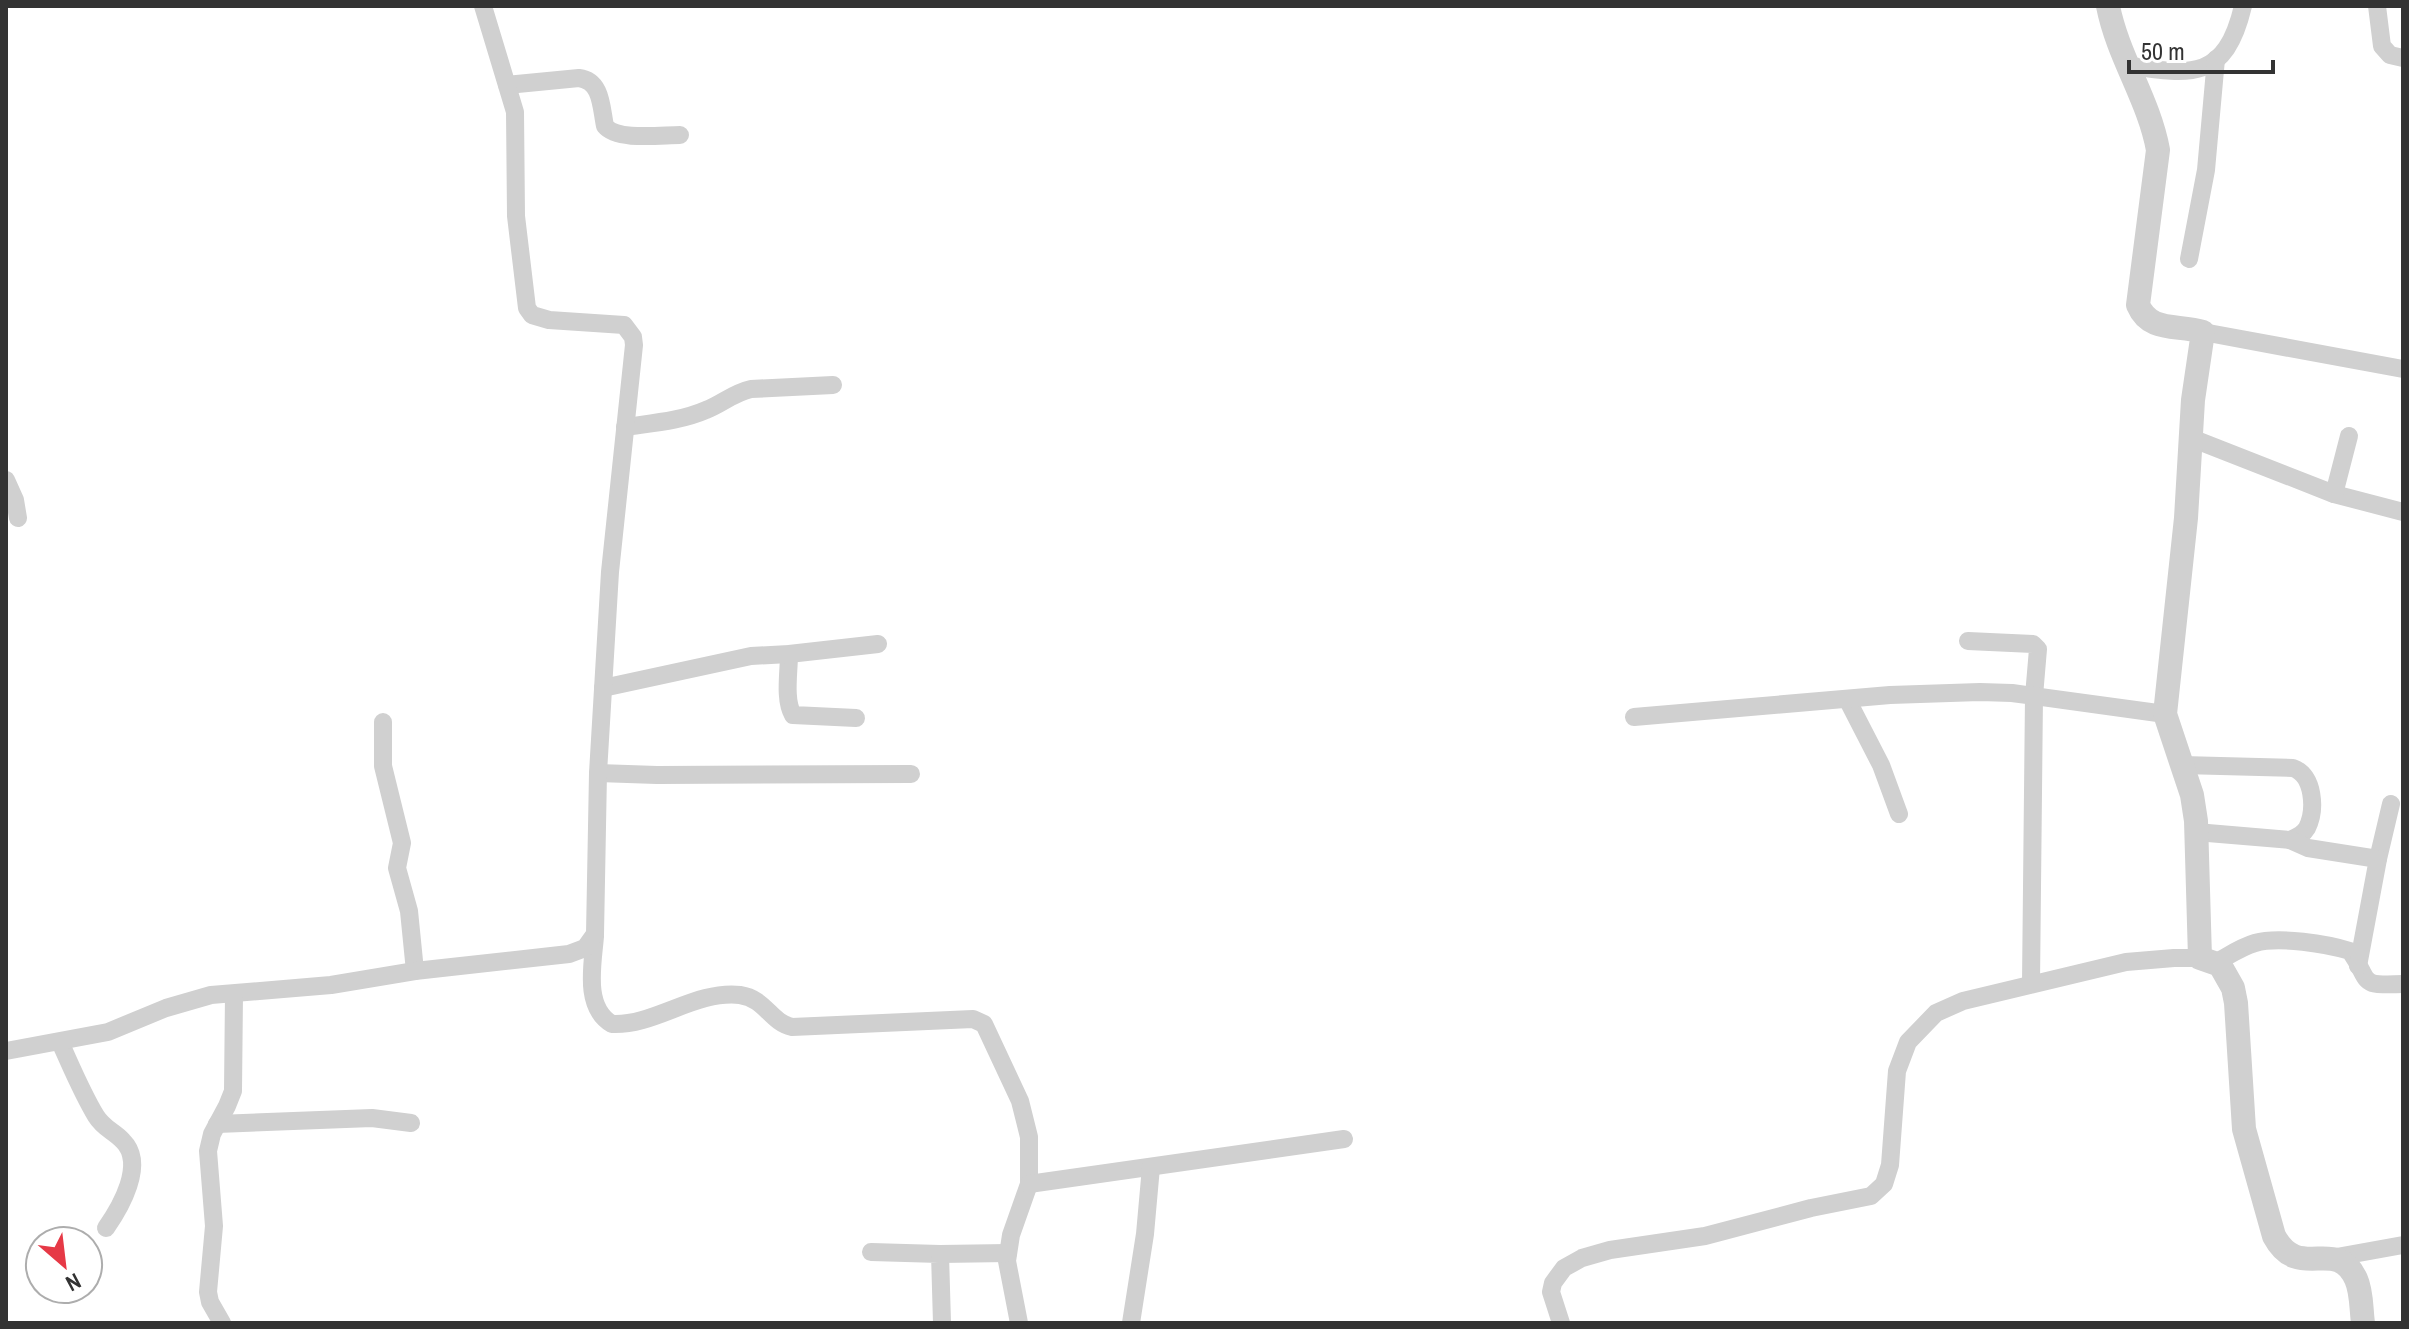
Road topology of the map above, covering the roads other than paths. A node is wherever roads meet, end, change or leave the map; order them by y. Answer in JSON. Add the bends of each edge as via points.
{"nodes":[{"id":1,"x":483,"y":6,"type":"edge"},
{"id":2,"x":2108,"y":6,"type":"edge"},
{"id":3,"x":2243,"y":6,"type":"edge"},
{"id":4,"x":2377,"y":6,"type":"edge"},
{"id":5,"x":2403,"y":58,"type":"edge"},
{"id":6,"x":2216,"y":59,"type":"junction"},
{"id":7,"x":2126,"y":65,"type":"junction"},
{"id":8,"x":507,"y":85,"type":"junction"},
{"id":9,"x":680,"y":135,"type":"dead end"},
{"id":10,"x":2189,"y":259,"type":"dead end"},
{"id":11,"x":2203,"y":332,"type":"junction"},
{"id":12,"x":2403,"y":369,"type":"edge"},
{"id":13,"x":833,"y":385,"type":"dead end"},
{"id":14,"x":625,"y":427,"type":"junction"},
{"id":15,"x":2349,"y":436,"type":"dead end"},
{"id":16,"x":2191,"y":438,"type":"junction"},
{"id":17,"x":6,"y":480,"type":"edge"},
{"id":18,"x":2334,"y":494,"type":"junction"},
{"id":19,"x":2403,"y":512,"type":"edge"},
{"id":20,"x":18,"y":518,"type":"dead end"},
{"id":21,"x":1968,"y":641,"type":"dead end"},
{"id":22,"x":878,"y":644,"type":"dead end"},
{"id":23,"x":789,"y":654,"type":"junction"},
{"id":24,"x":603,"y":688,"type":"junction"},
{"id":25,"x":2034,"y":696,"type":"junction"},
{"id":26,"x":1847,"y":699,"type":"junction"},
{"id":27,"x":2165,"y":714,"type":"junction"},
{"id":28,"x":1634,"y":717,"type":"dead end"},
{"id":29,"x":856,"y":718,"type":"dead end"},
{"id":30,"x":383,"y":722,"type":"dead end"},
{"id":31,"x":2182,"y":765,"type":"junction"},
{"id":32,"x":598,"y":773,"type":"junction"},
{"id":33,"x":911,"y":774,"type":"dead end"},
{"id":34,"x":2391,"y":804,"type":"dead end"},
{"id":35,"x":1899,"y":814,"type":"dead end"},
{"id":36,"x":2196,"y":832,"type":"junction"},
{"id":37,"x":2290,"y":840,"type":"junction"},
{"id":38,"x":2378,"y":859,"type":"junction"},
{"id":39,"x":595,"y":934,"type":"junction"},
{"id":40,"x":2207,"y":961,"type":"junction"},
{"id":41,"x":2358,"y":966,"type":"junction"},
{"id":42,"x":415,"y":971,"type":"junction"},
{"id":43,"x":2031,"y":983,"type":"junction"},
{"id":44,"x":2403,"y":984,"type":"edge"},
{"id":45,"x":234,"y":994,"type":"junction"},
{"id":46,"x":60,"y":1042,"type":"junction"},
{"id":47,"x":6,"y":1051,"type":"edge"},
{"id":48,"x":411,"y":1123,"type":"dead end"},
{"id":49,"x":217,"y":1124,"type":"junction"},
{"id":50,"x":1344,"y":1139,"type":"dead end"},
{"id":51,"x":1151,"y":1167,"type":"junction"},
{"id":52,"x":1029,"y":1184,"type":"junction"},
{"id":53,"x":106,"y":1228,"type":"dead end"},
{"id":54,"x":2403,"y":1245,"type":"edge"},
{"id":55,"x":871,"y":1252,"type":"dead end"},
{"id":56,"x":1008,"y":1253,"type":"junction"},
{"id":57,"x":940,"y":1254,"type":"junction"},
{"id":58,"x":2331,"y":1258,"type":"junction"},
{"id":59,"x":222,"y":1323,"type":"edge"},
{"id":60,"x":942,"y":1323,"type":"edge"},
{"id":61,"x":1019,"y":1323,"type":"edge"},
{"id":62,"x":1131,"y":1323,"type":"edge"},
{"id":63,"x":1561,"y":1323,"type":"edge"},
{"id":64,"x":2363,"y":1323,"type":"edge"}],
"edges":[{"from":1,"to":8,"type":"street"},
{"from":2,"to":7,"type":"street"},
{"from":3,"to":6,"type":"street","via":[[2229,44]]},
{"from":4,"to":5,"type":"street","via":[[2382,46]]},
{"from":6,"to":7,"type":"street","via":[[2184,72]]},
{"from":6,"to":10,"type":"street","via":[[2206,170]]},
{"from":7,"to":11,"type":"street","via":[[2153,125],[2158,150],[2138,305],[2150,322]]},
{"from":8,"to":9,"type":"street","via":[[589,80],[598,92],[608,131]]},
{"from":8,"to":14,"type":"street","via":[[516,124],[516,216],[527,308],[539,318],[617,323],[629,330],[634,354]]},
{"from":11,"to":12,"type":"street"},
{"from":11,"to":16,"type":"street"},
{"from":13,"to":14,"type":"street","via":[[751,389],[695,414]]},
{"from":14,"to":24,"type":"street"},
{"from":15,"to":18,"type":"street"},
{"from":16,"to":18,"type":"street"},
{"from":16,"to":27,"type":"street"},
{"from":17,"to":20,"type":"street"},
{"from":18,"to":19,"type":"street"},
{"from":21,"to":25,"type":"street","via":[[2036,646]]},
{"from":22,"to":23,"type":"street"},
{"from":23,"to":24,"type":"street","via":[[734,659]]},
{"from":23,"to":29,"type":"street","via":[[793,715]]},
{"from":24,"to":32,"type":"street"},
{"from":25,"to":26,"type":"street","via":[[1933,693]]},
{"from":25,"to":27,"type":"street"},
{"from":25,"to":43,"type":"street"},
{"from":26,"to":28,"type":"street"},
{"from":26,"to":35,"type":"street"},
{"from":27,"to":31,"type":"street"},
{"from":30,"to":42,"type":"street","via":[[383,766],[402,843],[397,868],[409,911]]},
{"from":31,"to":36,"type":"street"},
{"from":31,"to":37,"type":"street","via":[[2301,771],[2312,800],[2308,827]]},
{"from":32,"to":33,"type":"street"},
{"from":32,"to":39,"type":"street"},
{"from":34,"to":38,"type":"street"},
{"from":36,"to":37,"type":"street"},
{"from":36,"to":40,"type":"street"},
{"from":37,"to":38,"type":"street","via":[[2308,848]]},
{"from":38,"to":41,"type":"street"},
{"from":39,"to":42,"type":"street","via":[[585,948],[569,954]]},
{"from":39,"to":52,"type":"street","via":[[592,990],[602,1015],[612,1024],[733,995],[760,1002],[792,1027],[980,1020],[1024,1112]]},
{"from":40,"to":41,"type":"street","via":[[2276,941],[2350,951]]},
{"from":40,"to":43,"type":"street","via":[[2126,962]]},
{"from":40,"to":58,"type":"street","via":[[2220,965],[2233,988],[2244,1129],[2274,1236],[2289,1255]]},
{"from":41,"to":44,"type":"street","via":[[2370,982]]},
{"from":42,"to":45,"type":"street"},
{"from":43,"to":63,"type":"street","via":[[1950,1005],[1908,1042],[1895,1082],[1887,1177],[1879,1191],[1705,1236],[1582,1258],[1564,1268],[1553,1283]]},
{"from":45,"to":46,"type":"street","via":[[196,998],[108,1032]]},
{"from":45,"to":49,"type":"street","via":[[233,1091]]},
{"from":46,"to":47,"type":"street"},
{"from":46,"to":53,"type":"street","via":[[96,1116],[130,1153],[126,1197]]},
{"from":48,"to":49,"type":"street","via":[[372,1118]]},
{"from":49,"to":59,"type":"street","via":[[208,1151],[214,1226],[208,1292]]},
{"from":50,"to":51,"type":"street"},
{"from":51,"to":52,"type":"street"},
{"from":51,"to":62,"type":"street"},
{"from":52,"to":56,"type":"street"},
{"from":54,"to":58,"type":"street"},
{"from":55,"to":57,"type":"street"},
{"from":56,"to":57,"type":"street"},
{"from":56,"to":61,"type":"street"},
{"from":57,"to":60,"type":"street"},
{"from":58,"to":64,"type":"street","via":[[2348,1265],[2356,1279]]}]}
